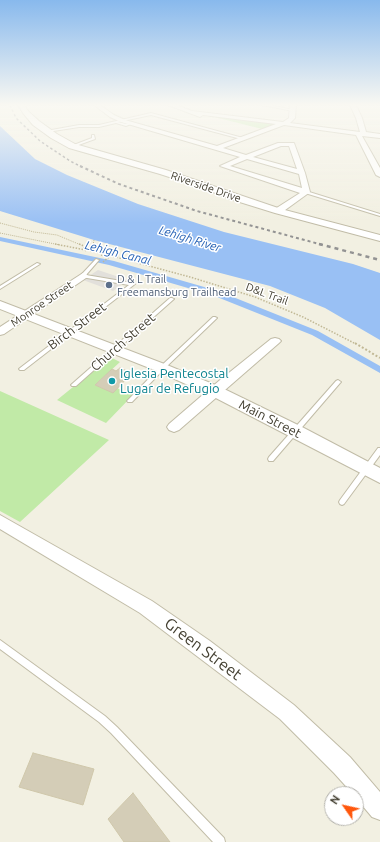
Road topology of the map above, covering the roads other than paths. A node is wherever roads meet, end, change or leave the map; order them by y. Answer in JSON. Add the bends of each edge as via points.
{"nodes":[{"id":1,"x":69,"y":144,"type":"edge"},
{"id":2,"x":77,"y":144,"type":"edge"},
{"id":3,"x":205,"y":144,"type":"edge"},
{"id":4,"x":227,"y":144,"type":"edge"},
{"id":5,"x":279,"y":144,"type":"edge"},
{"id":6,"x":292,"y":144,"type":"edge"},
{"id":7,"x":365,"y":144,"type":"edge"},
{"id":8,"x":72,"y":146,"type":"junction"},
{"id":9,"x":218,"y":148,"type":"junction"},
{"id":10,"x":247,"y":157,"type":"junction"},
{"id":11,"x":302,"y":173,"type":"junction"},
{"id":12,"x":380,"y":176,"type":"edge"},
{"id":13,"x":306,"y":192,"type":"junction"},
{"id":14,"x":278,"y":210,"type":"junction"},
{"id":15,"x":380,"y":215,"type":"edge"},
{"id":16,"x":380,"y":238,"type":"edge"},
{"id":17,"x":96,"y":260,"type":"dead end"},
{"id":18,"x":38,"y":264,"type":"dead end"},
{"id":19,"x":83,"y":276,"type":"junction"},
{"id":20,"x":0,"y":288,"type":"edge"},
{"id":21,"x":172,"y":299,"type":"dead end"},
{"id":22,"x":0,"y":305,"type":"edge"},
{"id":23,"x":25,"y":315,"type":"junction"},
{"id":24,"x":215,"y":318,"type":"dead end"},
{"id":25,"x":0,"y":332,"type":"edge"},
{"id":26,"x":70,"y":332,"type":"junction"},
{"id":27,"x":275,"y":341,"type":"dead end"},
{"id":28,"x":115,"y":350,"type":"junction"},
{"id":29,"x":162,"y":368,"type":"junction"},
{"id":30,"x":22,"y":369,"type":"dead end"},
{"id":31,"x":338,"y":382,"type":"dead end"},
{"id":32,"x":74,"y":385,"type":"dead end"},
{"id":33,"x":215,"y":391,"type":"junction"},
{"id":34,"x":130,"y":401,"type":"dead end"},
{"id":35,"x":174,"y":428,"type":"dead end"},
{"id":36,"x":296,"y":431,"type":"junction"},
{"id":37,"x":380,"y":450,"type":"edge"},
{"id":38,"x":271,"y":459,"type":"dead end"},
{"id":39,"x":366,"y":469,"type":"junction"},
{"id":40,"x":380,"y":476,"type":"edge"},
{"id":41,"x":342,"y":502,"type":"dead end"},
{"id":42,"x":0,"y":522,"type":"edge"},
{"id":43,"x":0,"y":644,"type":"edge"},
{"id":44,"x":380,"y":809,"type":"edge"},
{"id":45,"x":220,"y":842,"type":"edge"}],
"edges":[{"from":1,"to":8,"type":"street","name":"Riverside Drive"},
{"from":2,"to":8,"type":"lane"},
{"from":3,"to":9,"type":"street"},
{"from":4,"to":9,"type":"street"},
{"from":5,"to":10,"type":"street"},
{"from":6,"to":11,"type":"street"},
{"from":7,"to":12,"type":"street"},
{"from":8,"to":14,"type":"street","name":"Riverside Drive","via":[[155,169]]},
{"from":9,"to":10,"type":"street"},
{"from":10,"to":11,"type":"street"},
{"from":10,"to":13,"type":"street","via":[[223,166]]},
{"from":11,"to":13,"type":"street"},
{"from":13,"to":14,"type":"street"},
{"from":13,"to":15,"type":"lane"},
{"from":14,"to":16,"type":"street","name":"Riverside Drive"},
{"from":17,"to":19,"type":"lane"},
{"from":18,"to":20,"type":"lane"},
{"from":19,"to":23,"type":"street","name":"Monroe Street"},
{"from":19,"to":26,"type":"lane","name":"Birch Street","via":[[133,284]]},
{"from":21,"to":28,"type":"lane","name":"Church Street"},
{"from":22,"to":23,"type":"street","name":"Main Street"},
{"from":23,"to":25,"type":"street","name":"Monroe Street"},
{"from":23,"to":26,"type":"street","name":"Main Street"},
{"from":24,"to":29,"type":"lane"},
{"from":26,"to":28,"type":"street","name":"Main Street"},
{"from":26,"to":30,"type":"lane","name":"Birch Street"},
{"from":27,"to":33,"type":"street"},
{"from":28,"to":29,"type":"street","name":"Main Street"},
{"from":28,"to":32,"type":"lane","name":"Church Street"},
{"from":29,"to":33,"type":"street","name":"Main Street"},
{"from":29,"to":34,"type":"lane"},
{"from":31,"to":36,"type":"lane"},
{"from":33,"to":35,"type":"street"},
{"from":33,"to":36,"type":"street","name":"Main Street"},
{"from":36,"to":38,"type":"lane"},
{"from":36,"to":39,"type":"street","name":"Main Street"},
{"from":37,"to":39,"type":"lane"},
{"from":39,"to":40,"type":"street","name":"Main Street"},
{"from":39,"to":41,"type":"lane"},
{"from":42,"to":44,"type":"street","name":"Green Street","via":[[146,607],[203,648],[287,712],[342,765]]},
{"from":43,"to":45,"type":"lane","via":[[114,730]]}]}
